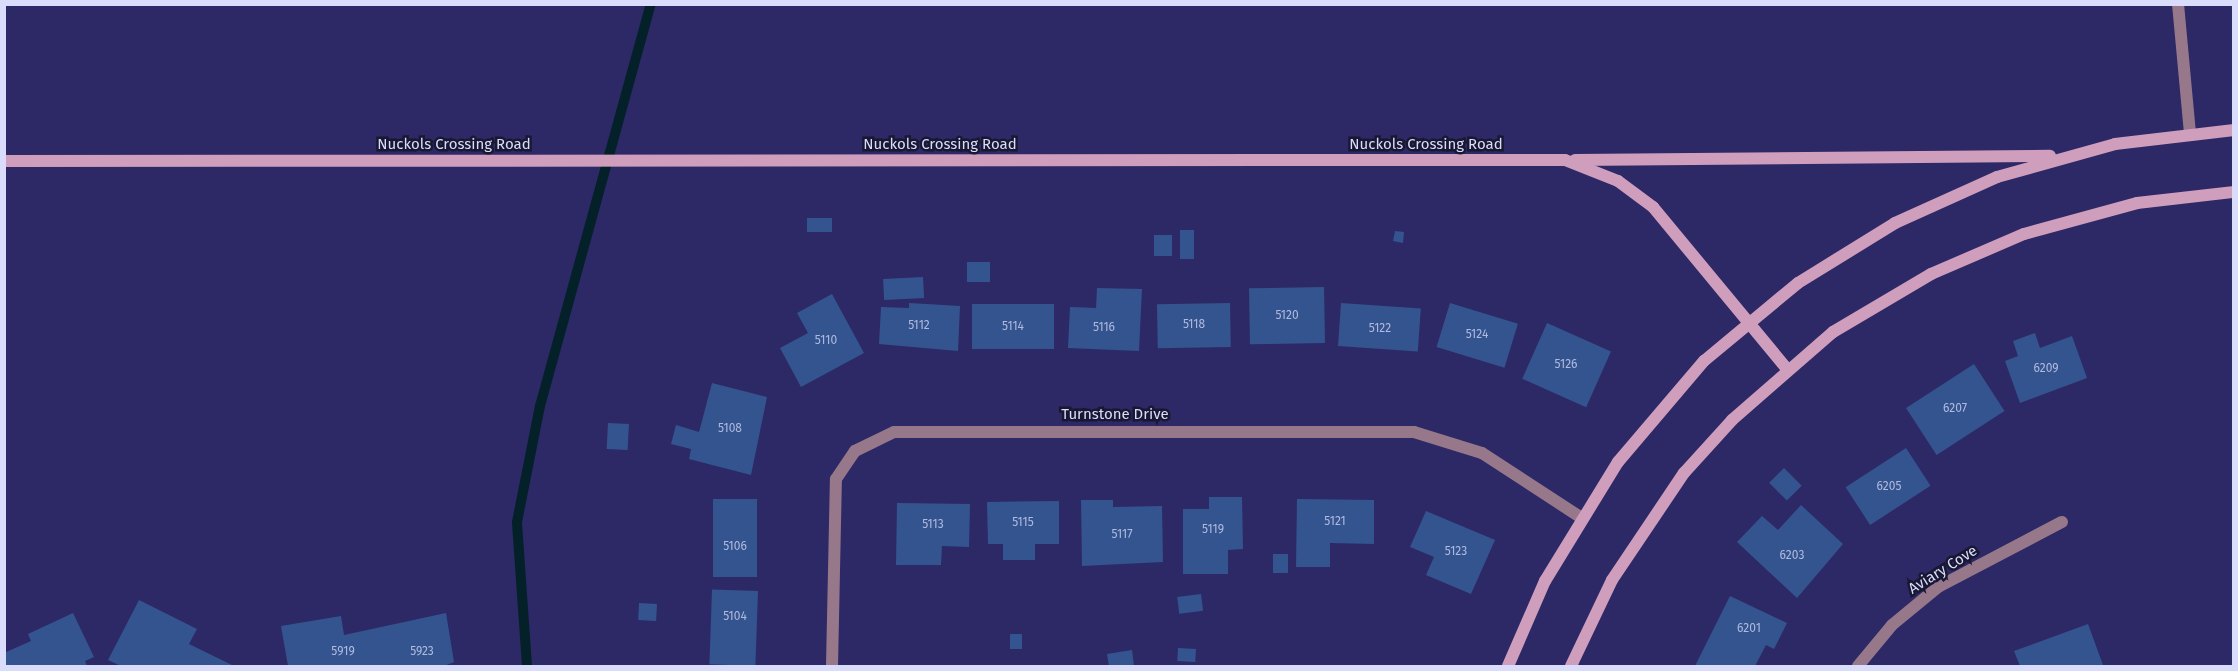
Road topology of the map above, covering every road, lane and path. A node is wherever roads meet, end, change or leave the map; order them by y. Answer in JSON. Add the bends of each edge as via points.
{"nodes":[{"id":1,"x":2178,"y":4,"type":"edge"},
{"id":2,"x":2234,"y":130,"type":"edge"},
{"id":3,"x":2190,"y":133,"type":"junction"},
{"id":4,"x":2063,"y":156,"type":"junction"},
{"id":5,"x":1565,"y":160,"type":"junction"},
{"id":6,"x":4,"y":161,"type":"edge"},
{"id":7,"x":2234,"y":192,"type":"edge"},
{"id":8,"x":1748,"y":321,"type":"junction"},
{"id":9,"x":1787,"y":369,"type":"junction"},
{"id":10,"x":1580,"y":517,"type":"junction"},
{"id":11,"x":2062,"y":522,"type":"dead end"},
{"id":12,"x":832,"y":666,"type":"edge"},
{"id":13,"x":1508,"y":666,"type":"edge"},
{"id":14,"x":1571,"y":666,"type":"edge"},
{"id":15,"x":1858,"y":666,"type":"edge"}],
"edges":[{"from":1,"to":3,"type":"street"},
{"from":2,"to":3,"type":"street"},
{"from":3,"to":4,"type":"street"},
{"from":4,"to":5,"type":"street"},
{"from":4,"to":8,"type":"street","via":[[1997,177],[1895,223],[1847,249]]},
{"from":5,"to":6,"type":"street","name":"Nuckols Crossing Road"},
{"from":5,"to":8,"type":"street","name":"Nuckols Crossing Road","via":[[1618,181],[1653,207]]},
{"from":7,"to":9,"type":"street","via":[[2103,211],[1979,251],[1892,295]]},
{"from":8,"to":9,"type":"street","name":"Nuckols Crossing Road"},
{"from":8,"to":10,"type":"street","via":[[1658,411]]},
{"from":9,"to":14,"type":"street","via":[[1732,420],[1645,526],[1612,580]]},
{"from":10,"to":12,"type":"street","name":"Turnstone Drive","via":[[1482,453],[1414,432],[894,432],[855,451],[836,479]]},
{"from":10,"to":13,"type":"street"},
{"from":11,"to":15,"type":"street","name":"Aviary Cove","via":[[1938,587],[1892,625]]}]}
